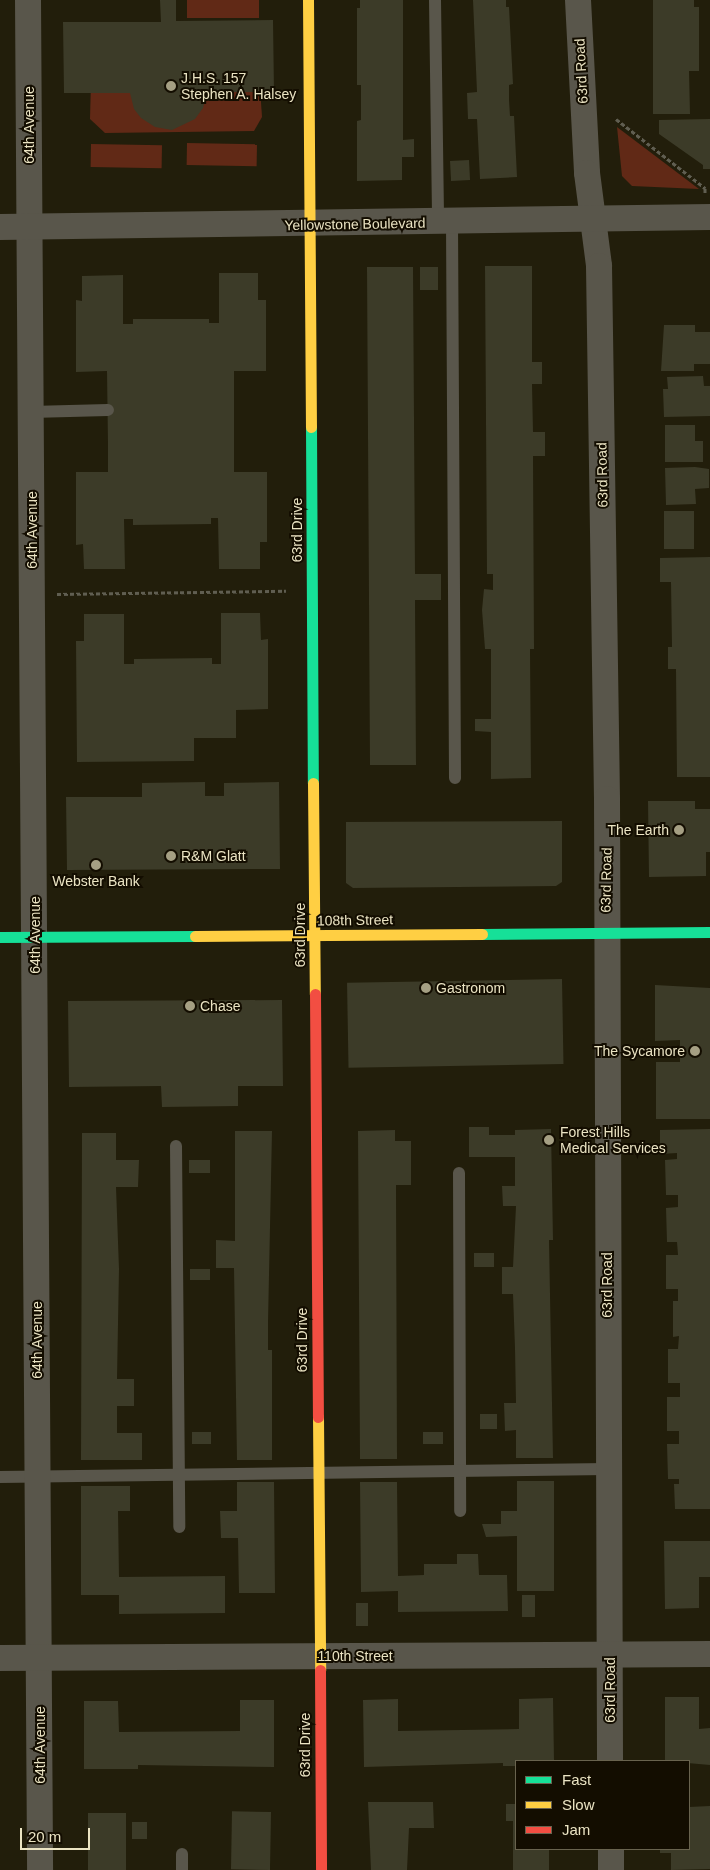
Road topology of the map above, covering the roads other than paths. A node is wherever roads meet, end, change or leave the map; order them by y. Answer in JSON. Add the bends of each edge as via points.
{"nodes":[{"id":1,"x":28,"y":0,"type":"edge"},
{"id":2,"x":308,"y":0,"type":"edge"},
{"id":3,"x":435,"y":0,"type":"edge"},
{"id":4,"x":578,"y":0,"type":"edge"},
{"id":5,"x":708,"y":211,"type":"edge"},
{"id":6,"x":591,"y":219,"type":"junction"},
{"id":7,"x":445,"y":222,"type":"junction"},
{"id":8,"x":310,"y":225,"type":"junction"},
{"id":9,"x":0,"y":227,"type":"edge"},
{"id":10,"x":30,"y":227,"type":"junction"},
{"id":11,"x":108,"y":410,"type":"dead end"},
{"id":12,"x":31,"y":412,"type":"junction"},
{"id":13,"x":455,"y":778,"type":"dead end"},
{"id":14,"x":605,"y":932,"type":"junction"},
{"id":15,"x":710,"y":932,"type":"edge"},
{"id":16,"x":315,"y":936,"type":"junction"},
{"id":17,"x":0,"y":937,"type":"edge"},
{"id":18,"x":35,"y":937,"type":"junction"},
{"id":19,"x":176,"y":1146,"type":"dead end"},
{"id":20,"x":459,"y":1173,"type":"dead end"},
{"id":21,"x":608,"y":1469,"type":"junction"},
{"id":22,"x":460,"y":1471,"type":"junction"},
{"id":23,"x":318,"y":1472,"type":"junction"},
{"id":24,"x":178,"y":1474,"type":"junction"},
{"id":25,"x":38,"y":1476,"type":"junction"},
{"id":26,"x":0,"y":1477,"type":"edge"},
{"id":27,"x":460,"y":1511,"type":"dead end"},
{"id":28,"x":179,"y":1527,"type":"dead end"},
{"id":29,"x":710,"y":1654,"type":"edge"},
{"id":30,"x":610,"y":1655,"type":"junction"},
{"id":31,"x":319,"y":1656,"type":"junction"},
{"id":32,"x":0,"y":1658,"type":"edge"},
{"id":33,"x":39,"y":1658,"type":"junction"},
{"id":34,"x":610,"y":1760,"type":"edge"},
{"id":35,"x":611,"y":1850,"type":"edge"},
{"id":36,"x":182,"y":1854,"type":"dead end"},
{"id":37,"x":40,"y":1870,"type":"edge"},
{"id":38,"x":182,"y":1870,"type":"edge"},
{"id":39,"x":321,"y":1870,"type":"edge"},
{"id":40,"x":611,"y":1870,"type":"edge"}],
"edges":[{"from":1,"to":10,"type":"street","name":"64th Avenue"},
{"from":2,"to":8,"type":"street","name":"63rd Drive"},
{"from":3,"to":7,"type":"lane"},
{"from":4,"to":6,"type":"street","name":"63rd Road"},
{"from":5,"to":6,"type":"street","name":"Yellowstone Boulevard"},
{"from":6,"to":7,"type":"street","name":"Yellowstone Boulevard"},
{"from":6,"to":14,"type":"street","name":"63rd Road","via":[[599,266],[607,799]]},
{"from":7,"to":8,"type":"street","name":"Yellowstone Boulevard"},
{"from":7,"to":13,"type":"lane"},
{"from":8,"to":10,"type":"street","name":"Yellowstone Boulevard"},
{"from":8,"to":16,"type":"street","name":"63rd Drive"},
{"from":9,"to":10,"type":"street","name":"Yellowstone Boulevard"},
{"from":10,"to":12,"type":"street","name":"64th Avenue"},
{"from":11,"to":12,"type":"lane"},
{"from":12,"to":18,"type":"street","name":"64th Avenue"},
{"from":14,"to":15,"type":"street","name":"108th Street"},
{"from":14,"to":16,"type":"street","name":"108th Street"},
{"from":14,"to":21,"type":"street","name":"63rd Road"},
{"from":16,"to":18,"type":"street","name":"108th Street"},
{"from":16,"to":23,"type":"street","name":"63rd Drive"},
{"from":17,"to":18,"type":"street","name":"108th Street"},
{"from":18,"to":25,"type":"street","name":"64th Avenue"},
{"from":19,"to":24,"type":"lane"},
{"from":20,"to":22,"type":"lane"},
{"from":21,"to":22,"type":"lane"},
{"from":21,"to":30,"type":"street","name":"63rd Road"},
{"from":22,"to":23,"type":"lane"},
{"from":22,"to":27,"type":"lane"},
{"from":23,"to":24,"type":"lane"},
{"from":23,"to":31,"type":"street","name":"63rd Drive"},
{"from":24,"to":25,"type":"lane"},
{"from":24,"to":28,"type":"lane"},
{"from":25,"to":26,"type":"lane"},
{"from":25,"to":33,"type":"street","name":"64th Avenue"},
{"from":29,"to":30,"type":"street","name":"110th Street"},
{"from":30,"to":31,"type":"street","name":"110th Street"},
{"from":30,"to":34,"type":"street","name":"63rd Road"},
{"from":31,"to":33,"type":"street","name":"110th Street"},
{"from":31,"to":39,"type":"street","name":"63rd Drive"},
{"from":32,"to":33,"type":"street","name":"110th Street"},
{"from":33,"to":37,"type":"street","name":"64th Avenue"},
{"from":35,"to":40,"type":"street"},
{"from":36,"to":38,"type":"lane"}]}
